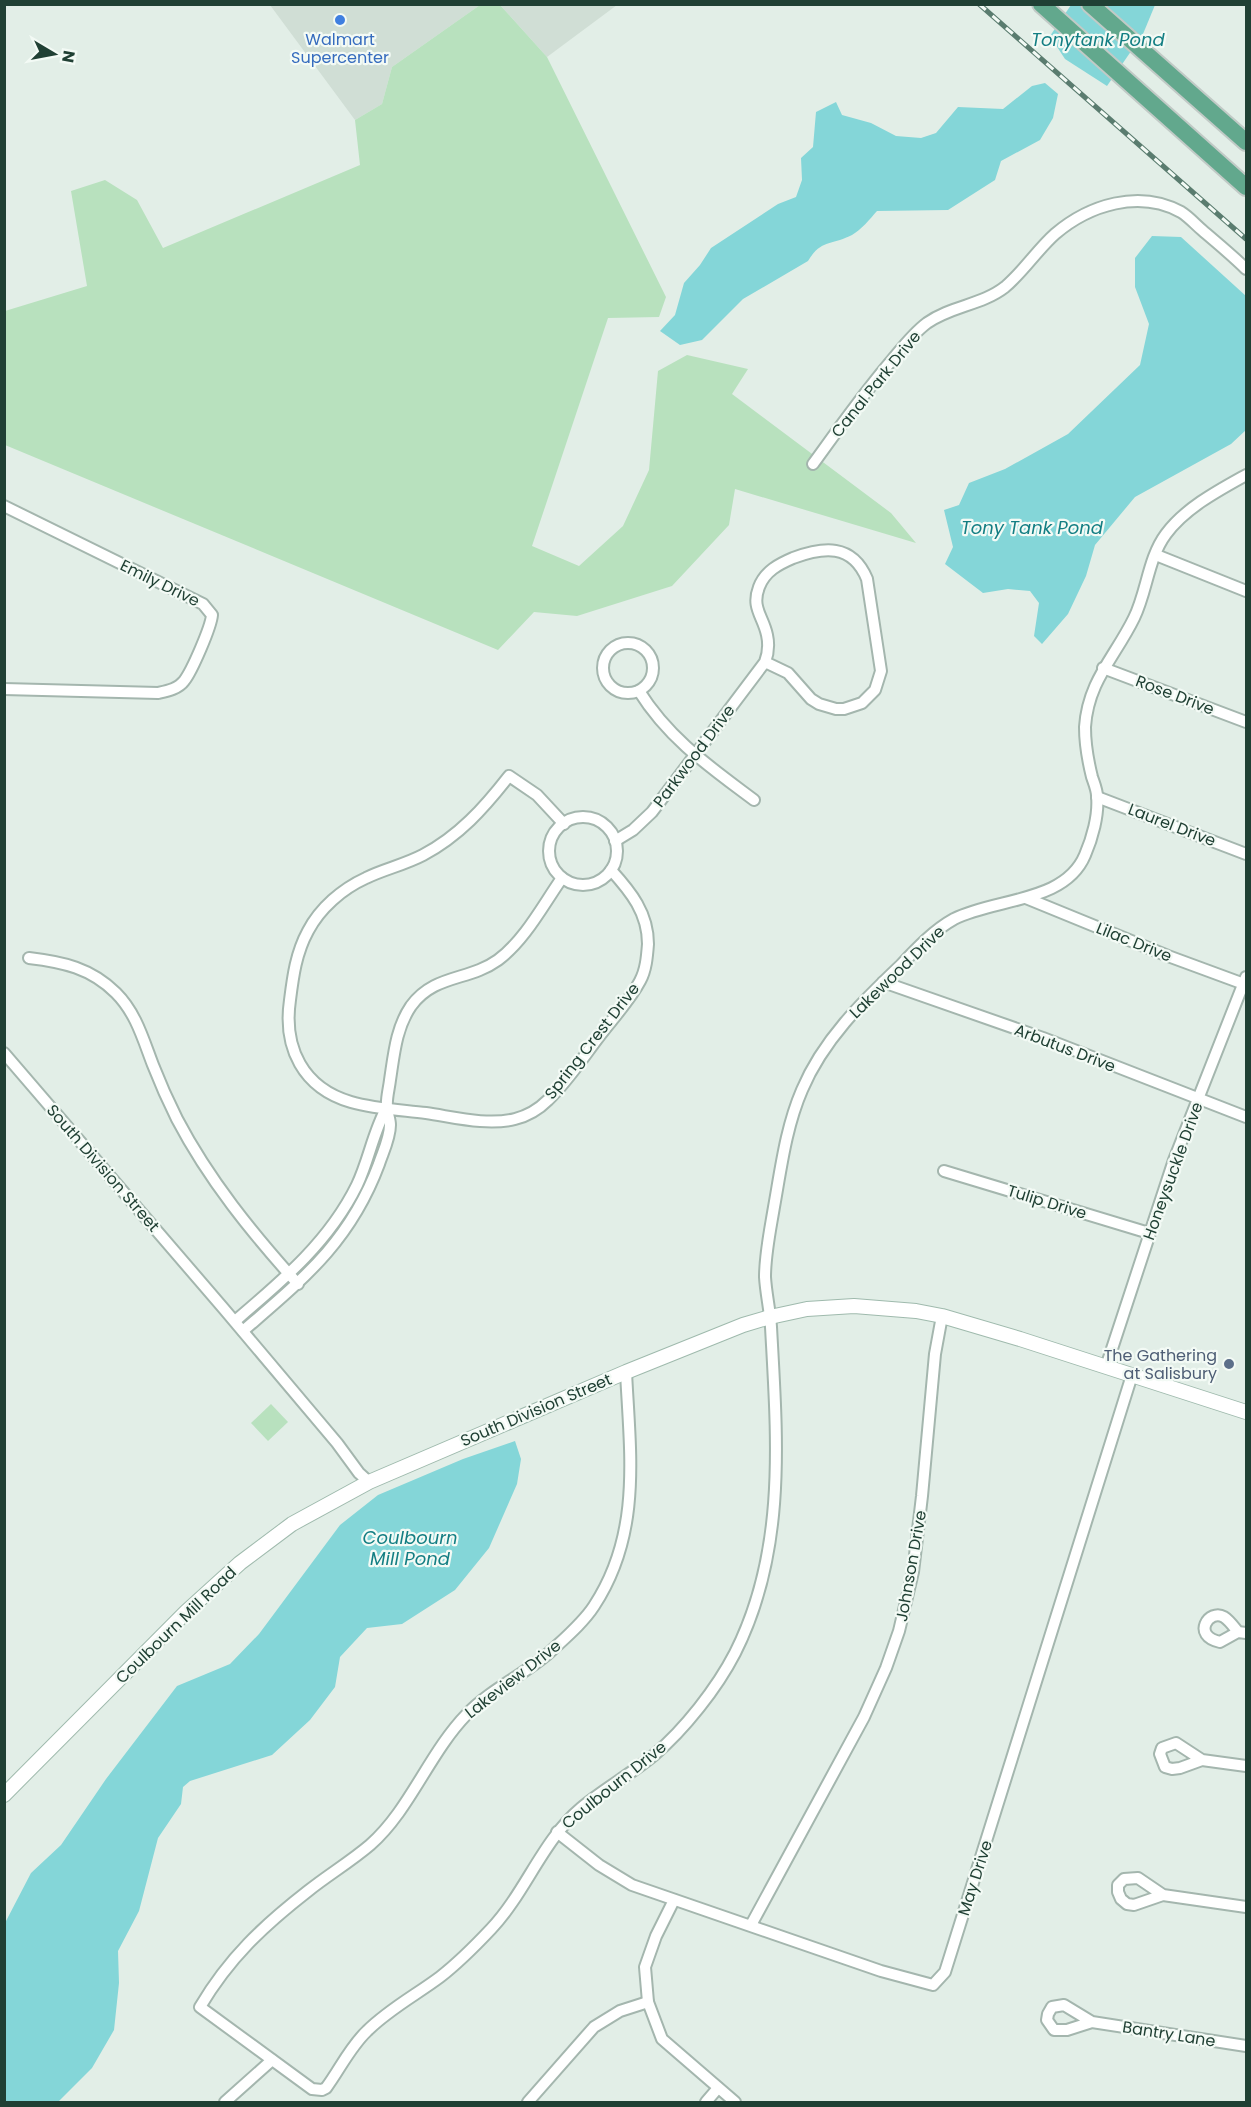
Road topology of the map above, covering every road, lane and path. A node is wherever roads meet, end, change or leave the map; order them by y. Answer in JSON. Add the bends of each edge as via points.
{"nodes":[{"id":1,"x":1041,"y":4,"type":"edge"},
{"id":2,"x":1090,"y":4,"type":"edge"},
{"id":3,"x":1246,"y":142,"type":"edge"},
{"id":4,"x":1246,"y":187,"type":"edge"},
{"id":5,"x":1246,"y":268,"type":"edge"},
{"id":6,"x":813,"y":464,"type":"dead end"},
{"id":7,"x":1246,"y":475,"type":"edge"},
{"id":8,"x":4,"y":506,"type":"edge"},
{"id":9,"x":1155,"y":555,"type":"junction"},
{"id":10,"x":1246,"y":591,"type":"edge"},
{"id":11,"x":765,"y":662,"type":"junction"},
{"id":12,"x":1103,"y":668,"type":"junction"},
{"id":13,"x":4,"y":689,"type":"edge"},
{"id":14,"x":639,"y":691,"type":"junction"},
{"id":15,"x":1246,"y":722,"type":"edge"},
{"id":16,"x":695,"y":755,"type":"junction"},
{"id":17,"x":1097,"y":796,"type":"junction"},
{"id":18,"x":754,"y":800,"type":"dead end"},
{"id":19,"x":564,"y":824,"type":"junction"},
{"id":20,"x":615,"y":841,"type":"junction"},
{"id":21,"x":1246,"y":854,"type":"edge"},
{"id":22,"x":611,"y":870,"type":"junction"},
{"id":23,"x":561,"y":878,"type":"junction"},
{"id":24,"x":1026,"y":898,"type":"junction"},
{"id":25,"x":29,"y":958,"type":"dead end"},
{"id":26,"x":1245,"y":980,"type":"edge"},
{"id":27,"x":883,"y":982,"type":"junction"},
{"id":28,"x":4,"y":1053,"type":"edge"},
{"id":29,"x":1199,"y":1100,"type":"junction"},
{"id":30,"x":387,"y":1107,"type":"junction"},
{"id":31,"x":1246,"y":1117,"type":"edge"},
{"id":32,"x":945,"y":1171,"type":"dead end"},
{"id":33,"x":1149,"y":1233,"type":"junction"},
{"id":34,"x":289,"y":1275,"type":"junction"},
{"id":35,"x":298,"y":1284,"type":"junction"},
{"id":36,"x":942,"y":1316,"type":"junction"},
{"id":37,"x":770,"y":1317,"type":"junction"},
{"id":38,"x":235,"y":1321,"type":"junction"},
{"id":39,"x":243,"y":1331,"type":"junction"},
{"id":40,"x":1106,"y":1367,"type":"junction"},
{"id":41,"x":626,"y":1372,"type":"junction"},
{"id":42,"x":1132,"y":1375,"type":"junction"},
{"id":43,"x":1246,"y":1412,"type":"edge"},
{"id":44,"x":369,"y":1482,"type":"junction"},
{"id":45,"x":1202,"y":1760,"type":"dead end"},
{"id":46,"x":1246,"y":1766,"type":"edge"},
{"id":47,"x":4,"y":1795,"type":"edge"},
{"id":48,"x":557,"y":1832,"type":"junction"},
{"id":49,"x":1163,"y":1895,"type":"dead end"},
{"id":50,"x":674,"y":1900,"type":"junction"},
{"id":51,"x":1246,"y":1908,"type":"edge"},
{"id":52,"x":751,"y":1925,"type":"junction"},
{"id":53,"x":648,"y":2002,"type":"junction"},
{"id":54,"x":1092,"y":2022,"type":"dead end"},
{"id":55,"x":1246,"y":2046,"type":"edge"},
{"id":56,"x":272,"y":2060,"type":"junction"},
{"id":57,"x":718,"y":2088,"type":"junction"},
{"id":58,"x":225,"y":2103,"type":"edge"},
{"id":59,"x":528,"y":2103,"type":"edge"},
{"id":60,"x":706,"y":2103,"type":"edge"},
{"id":61,"x":735,"y":2103,"type":"edge"}],
"edges":[{"from":1,"to":4,"type":"main road"},
{"from":2,"to":3,"type":"main road"},
{"from":5,"to":6,"type":"street","name":"Canal Park Drive","via":[[1182,213],[1167,207],[1126,201],[1090,210],[1056,233],[1005,287],[948,312],[910,338]]},
{"from":7,"to":9,"type":"street","name":"Lakewood Drive","via":[[1201,503],[1171,528]]},
{"from":8,"to":13,"type":"street","name":"Emily Drive","via":[[203,604],[212,615],[184,681],[171,690],[158,693]]},
{"from":9,"to":10,"type":"street"},
{"from":9,"to":12,"type":"street","name":"Lakewood Drive","via":[[1134,619]]},
{"from":11,"to":11,"type":"street","via":[[767,635],[756,606],[764,577],[779,564],[814,551],[831,550],[854,559],[867,579],[880,662],[878,681],[869,697],[854,707],[827,708],[811,699],[788,673]]},
{"from":11,"to":16,"type":"street","name":"Parkwood Drive"},
{"from":12,"to":15,"type":"street","name":"Rose Drive"},
{"from":12,"to":17,"type":"street","name":"Lakewood Drive","via":[[1085,724]]},
{"from":14,"to":14,"type":"street","via":[[615,690],[605,677],[604,661],[620,644],[637,644],[653,662],[651,679]]},
{"from":14,"to":16,"type":"street","via":[[665,727]]},
{"from":16,"to":18,"type":"street"},
{"from":16,"to":20,"type":"street","name":"Parkwood Drive","via":[[642,823]]},
{"from":17,"to":21,"type":"street","name":"Laurel Drive"},
{"from":17,"to":24,"type":"street","name":"Lakewood Drive","via":[[1090,842],[1080,865],[1059,885]]},
{"from":19,"to":20,"type":"street","via":[[574,819],[594,819],[610,831]]},
{"from":19,"to":23,"type":"street","via":[[549,849],[550,860]]},
{"from":19,"to":30,"type":"street","name":"Spring Crest Drive","via":[[537,795],[509,776],[477,815],[451,838],[342,892],[322,910],[308,931],[296,962],[288,1024],[294,1054],[325,1090],[352,1102]]},
{"from":20,"to":22,"type":"street","via":[[616,861]]},
{"from":22,"to":23,"type":"street","via":[[594,884],[571,883]]},
{"from":22,"to":30,"type":"street","name":"Spring Crest Drive","via":[[643,914],[648,942],[645,969],[633,992],[548,1100],[530,1113],[500,1121]]},
{"from":23,"to":30,"type":"street","via":[[505,954],[488,966],[440,982],[411,1007],[399,1029]]},
{"from":24,"to":26,"type":"street","name":"Lilac Drive","via":[[1168,956]]},
{"from":24,"to":27,"type":"street","name":"Lakewood Drive","via":[[950,921]]},
{"from":25,"to":34,"type":"street","via":[[69,964],[89,972],[126,1005],[165,1094],[201,1160]]},
{"from":26,"to":29,"type":"street","name":"Honeysuckle Drive"},
{"from":27,"to":29,"type":"street","name":"Arbutus Drive","via":[[1043,1038]]},
{"from":27,"to":37,"type":"street","name":"Lakewood Drive","via":[[818,1056],[793,1114],[766,1253]]},
{"from":28,"to":38,"type":"street","name":"South Division Street"},
{"from":29,"to":31,"type":"street","name":"Arbutus Drive"},
{"from":29,"to":33,"type":"street","name":"Honeysuckle Drive"},
{"from":30,"to":34,"type":"street","via":[[363,1173],[344,1209]]},
{"from":30,"to":35,"type":"street","via":[[387,1140],[364,1198],[340,1238]]},
{"from":32,"to":33,"type":"street","name":"Tulip Drive"},
{"from":33,"to":40,"type":"street","name":"Honeysuckle Drive"},
{"from":34,"to":35,"type":"street"},
{"from":34,"to":38,"type":"street"},
{"from":35,"to":39,"type":"street"},
{"from":36,"to":37,"type":"street","name":"South Division Street","via":[[854,1306],[807,1309]]},
{"from":36,"to":40,"type":"street","name":"South Division Street"},
{"from":36,"to":52,"type":"street","name":"Johnson Drive","via":[[913,1572],[896,1641],[864,1717]]},
{"from":37,"to":41,"type":"street","name":"South Division Street","via":[[709,1337]]},
{"from":37,"to":48,"type":"street","name":"Coulbourn Drive","via":[[775,1511],[767,1561],[749,1623],[705,1700],[660,1750],[580,1808]]},
{"from":38,"to":39,"type":"street","name":"South Division Street"},
{"from":39,"to":44,"type":"street","name":"South Division Street"},
{"from":40,"to":42,"type":"street","name":"South Division Street"},
{"from":41,"to":44,"type":"street","name":"South Division Street"},
{"from":41,"to":56,"type":"street","name":"Lakeview Drive","via":[[628,1519],[624,1540],[594,1607],[547,1655],[467,1714],[445,1739],[380,1836],[308,1891],[239,1952],[201,2007]]},
{"from":42,"to":43,"type":"street","name":"South Division Street"},
{"from":42,"to":52,"type":"street","name":"May Drive","via":[[945,1972],[933,1985]]},
{"from":44,"to":47,"type":"street","name":"Coulbourn Mill Road","via":[[292,1524],[240,1563]]},
{"from":45,"to":46,"type":"street"},
{"from":48,"to":50,"type":"street","name":"May Drive","via":[[632,1885]]},
{"from":48,"to":56,"type":"street","name":"Coulbourn Drive","via":[[519,1893],[490,1930],[442,1975],[362,2035],[326,2088],[312,2089]]},
{"from":49,"to":51,"type":"street"},
{"from":50,"to":52,"type":"street","name":"May Drive"},
{"from":50,"to":53,"type":"street","via":[[645,1967]]},
{"from":53,"to":57,"type":"street","via":[[662,2039]]},
{"from":53,"to":59,"type":"street","via":[[620,2011],[594,2026]]},
{"from":54,"to":55,"type":"street","name":"Bantry Lane"},
{"from":56,"to":58,"type":"street"},
{"from":57,"to":60,"type":"street"},
{"from":57,"to":61,"type":"street"}]}
